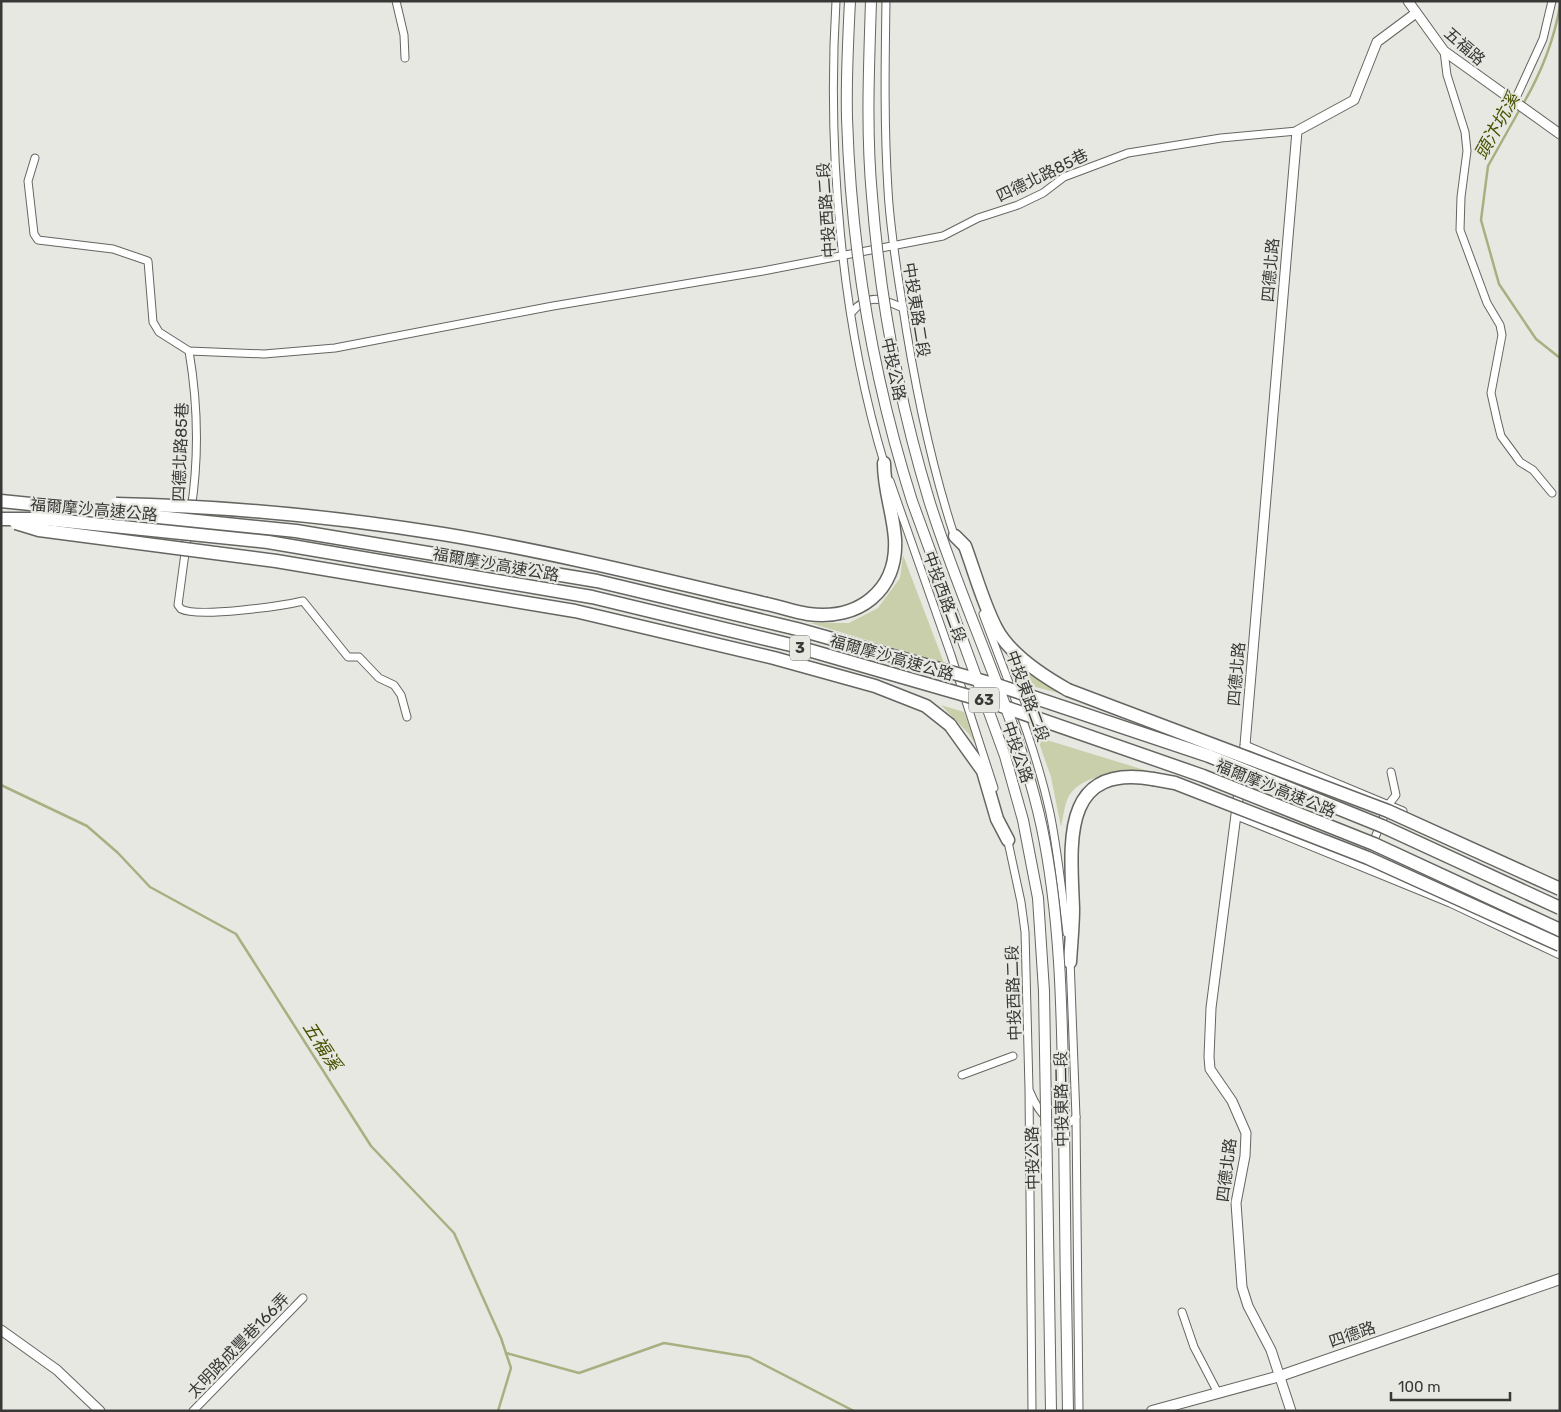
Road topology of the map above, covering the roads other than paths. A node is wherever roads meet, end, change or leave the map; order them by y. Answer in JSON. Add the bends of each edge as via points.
{"nodes":[{"id":1,"x":396,"y":1,"type":"edge"},
{"id":2,"x":836,"y":1,"type":"edge"},
{"id":3,"x":850,"y":1,"type":"edge"},
{"id":4,"x":871,"y":1,"type":"edge"},
{"id":5,"x":886,"y":1,"type":"edge"},
{"id":6,"x":1408,"y":1,"type":"edge"},
{"id":7,"x":1552,"y":1,"type":"edge"},
{"id":8,"x":1416,"y":13,"type":"junction"},
{"id":9,"x":1444,"y":51,"type":"junction"},
{"id":10,"x":405,"y":58,"type":"dead end"},
{"id":11,"x":1515,"y":100,"type":"junction"},
{"id":12,"x":1297,"y":131,"type":"junction"},
{"id":13,"x":1560,"y":134,"type":"edge"},
{"id":14,"x":35,"y":158,"type":"dead end"},
{"id":15,"x":893,"y":246,"type":"junction"},
{"id":16,"x":843,"y":256,"type":"junction"},
{"id":17,"x":903,"y":308,"type":"junction"},
{"id":18,"x":851,"y":313,"type":"junction"},
{"id":19,"x":189,"y":351,"type":"junction"},
{"id":20,"x":884,"y":463,"type":"junction"},
{"id":21,"x":1552,"y":492,"type":"dead end"},
{"id":22,"x":1,"y":501,"type":"edge"},
{"id":23,"x":38,"y":503,"type":"junction"},
{"id":24,"x":3,"y":519,"type":"edge"},
{"id":25,"x":955,"y":536,"type":"junction"},
{"id":26,"x":407,"y":717,"type":"dead end"},
{"id":27,"x":1245,"y":745,"type":"junction"},
{"id":28,"x":1391,"y":772,"type":"dead end"},
{"id":29,"x":1226,"y":778,"type":"dead end"},
{"id":30,"x":1241,"y":783,"type":"junction"},
{"id":31,"x":1389,"y":804,"type":"junction"},
{"id":32,"x":1237,"y":816,"type":"junction"},
{"id":33,"x":1008,"y":840,"type":"junction"},
{"id":34,"x":1363,"y":867,"type":"junction"},
{"id":35,"x":1560,"y":885,"type":"edge"},
{"id":36,"x":1560,"y":889,"type":"edge"},
{"id":37,"x":1560,"y":908,"type":"edge"},
{"id":38,"x":1560,"y":930,"type":"edge"},
{"id":39,"x":1560,"y":945,"type":"edge"},
{"id":40,"x":1560,"y":954,"type":"edge"},
{"id":41,"x":1070,"y":962,"type":"junction"},
{"id":42,"x":1013,"y":1056,"type":"dead end"},
{"id":43,"x":962,"y":1075,"type":"dead end"},
{"id":44,"x":1029,"y":1089,"type":"junction"},
{"id":45,"x":1076,"y":1118,"type":"junction"},
{"id":46,"x":1560,"y":1279,"type":"edge"},
{"id":47,"x":303,"y":1298,"type":"dead end"},
{"id":48,"x":1182,"y":1312,"type":"dead end"},
{"id":49,"x":1,"y":1330,"type":"edge"},
{"id":50,"x":1280,"y":1376,"type":"junction"},
{"id":51,"x":1218,"y":1393,"type":"junction"},
{"id":52,"x":100,"y":1411,"type":"edge"},
{"id":53,"x":193,"y":1411,"type":"edge"},
{"id":54,"x":1032,"y":1411,"type":"edge"},
{"id":55,"x":1051,"y":1411,"type":"edge"},
{"id":56,"x":1068,"y":1411,"type":"edge"},
{"id":57,"x":1079,"y":1411,"type":"edge"},
{"id":58,"x":1152,"y":1411,"type":"edge"},
{"id":59,"x":1292,"y":1411,"type":"edge"}],
"edges":[{"from":1,"to":10,"type":"street","via":[[404,35]]},
{"from":2,"to":16,"type":"street","name":"中投西路二段","via":[[833,117]]},
{"from":3,"to":55,"type":"main road","name":"中投公路","number":"63","bridge":true,"via":[[849,163],[874,351],[912,501],[1014,787],[1038,898],[1044,991]]},
{"from":4,"to":56,"type":"main road","name":"中投公路","number":"63","bridge":true,"via":[[868,113],[872,195],[893,357],[930,502],[1032,788],[1057,921],[1062,994]]},
{"from":5,"to":15,"type":"street","name":"中投東路二段","via":[[885,110]]},
{"from":6,"to":8,"type":"street","name":"五福路"},
{"from":7,"to":11,"type":"street","via":[[1543,39]]},
{"from":8,"to":9,"type":"street","name":"五福路"},
{"from":8,"to":12,"type":"street","via":[[1377,42],[1354,100]]},
{"from":9,"to":11,"type":"street","name":"五福路"},
{"from":9,"to":21,"type":"street","via":[[1467,151],[1460,230],[1502,335],[1490,393],[1501,436],[1520,462],[1533,470]]},
{"from":11,"to":13,"type":"street","name":"五福路"},
{"from":12,"to":15,"type":"street","name":"四德北路85巷","via":[[1221,138],[1128,153],[1064,177],[1043,193],[978,218],[943,236]]},
{"from":12,"to":27,"type":"street","name":"四德北路"},
{"from":14,"to":19,"type":"street","via":[[28,181],[34,234],[38,240],[113,249],[148,262],[153,322],[159,332]]},
{"from":15,"to":16,"type":"street","name":"四德北路85巷"},
{"from":15,"to":17,"type":"street","name":"中投東路二段"},
{"from":16,"to":18,"type":"street","name":"中投西路二段"},
{"from":16,"to":19,"type":"street","name":"四德北路85巷","via":[[335,348],[264,354]]},
{"from":17,"to":18,"type":"street","via":[[873,299],[863,301]]},
{"from":17,"to":25,"type":"street","name":"中投東路二段","via":[[932,457]]},
{"from":18,"to":20,"type":"street","name":"中投西路二段","via":[[853,334]]},
{"from":19,"to":26,"type":"street","name":"四德北路85巷","via":[[196,404],[195,476],[178,605],[181,609],[233,610],[277,607],[303,601],[348,657],[359,657],[379,678],[394,685],[401,695]]},
{"from":20,"to":23,"type":"highway","bridge":true,"via":[[884,485],[894,523],[892,571],[865,604],[840,613],[809,614],[603,566],[443,534],[246,512]]},
{"from":20,"to":33,"type":"street","name":"中投西路二段","via":[[987,760]]},
{"from":22,"to":23,"type":"highway","name":"福爾摩沙高速公路","number":"3","bridge":true},
{"from":23,"to":37,"type":"highway","name":"福爾摩沙高速公路","number":"3","bridge":true,"via":[[296,531],[578,578],[797,629],[1000,686],[1209,756],[1382,826]]},
{"from":24,"to":33,"type":"highway","bridge":true,"via":[[39,530],[294,564],[575,611],[774,658],[875,686],[926,706],[950,725],[983,771],[997,819]]},
{"from":24,"to":38,"type":"highway","name":"福爾摩沙高速公路","number":"3","bridge":true,"via":[[45,519],[268,542],[592,598],[791,645],[996,704],[1195,773],[1374,844]]},
{"from":25,"to":36,"type":"highway","bridge":true,"via":[[965,546],[997,629],[1020,657],[1068,690],[1388,811]]},
{"from":25,"to":41,"type":"street","name":"中投東路二段","via":[[1036,760],[1058,856]]},
{"from":27,"to":30,"type":"street","name":"四德北路"},
{"from":27,"to":31,"type":"street"},
{"from":28,"to":31,"type":"street","via":[[1396,794]]},
{"from":29,"to":30,"type":"street"},
{"from":30,"to":32,"type":"street","name":"四德北路"},
{"from":31,"to":34,"type":"street"},
{"from":31,"to":35,"type":"street"},
{"from":32,"to":34,"type":"street"},
{"from":32,"to":50,"type":"street","name":"四德北路","via":[[1211,1008],[1209,1057],[1210,1069],[1232,1101],[1246,1133],[1236,1203],[1242,1288]]},
{"from":33,"to":44,"type":"street","name":"中投西路二段","via":[[1024,932]]},
{"from":34,"to":40,"type":"street"},
{"from":39,"to":41,"type":"highway","bridge":true,"via":[[1368,858],[1175,783],[1133,776],[1109,780],[1093,790],[1079,809],[1070,851],[1073,911]]},
{"from":41,"to":45,"type":"street","name":"中投東路二段"},
{"from":42,"to":43,"type":"street"},
{"from":44,"to":45,"type":"street","via":[[1037,1109],[1049,1122],[1063,1125],[1072,1123]]},
{"from":44,"to":54,"type":"street","name":"中投西路二段"},
{"from":45,"to":57,"type":"street","name":"中投東路二段"},
{"from":46,"to":50,"type":"main road","name":"四德路"},
{"from":47,"to":53,"type":"street","name":"太明路成豐巷166弄"},
{"from":48,"to":51,"type":"street","via":[[1194,1347]]},
{"from":49,"to":52,"type":"street","via":[[57,1370]]},
{"from":50,"to":51,"type":"main road","name":"四德路"},
{"from":50,"to":59,"type":"street","name":"四德北路"},
{"from":51,"to":58,"type":"main road","name":"四德路"}]}
